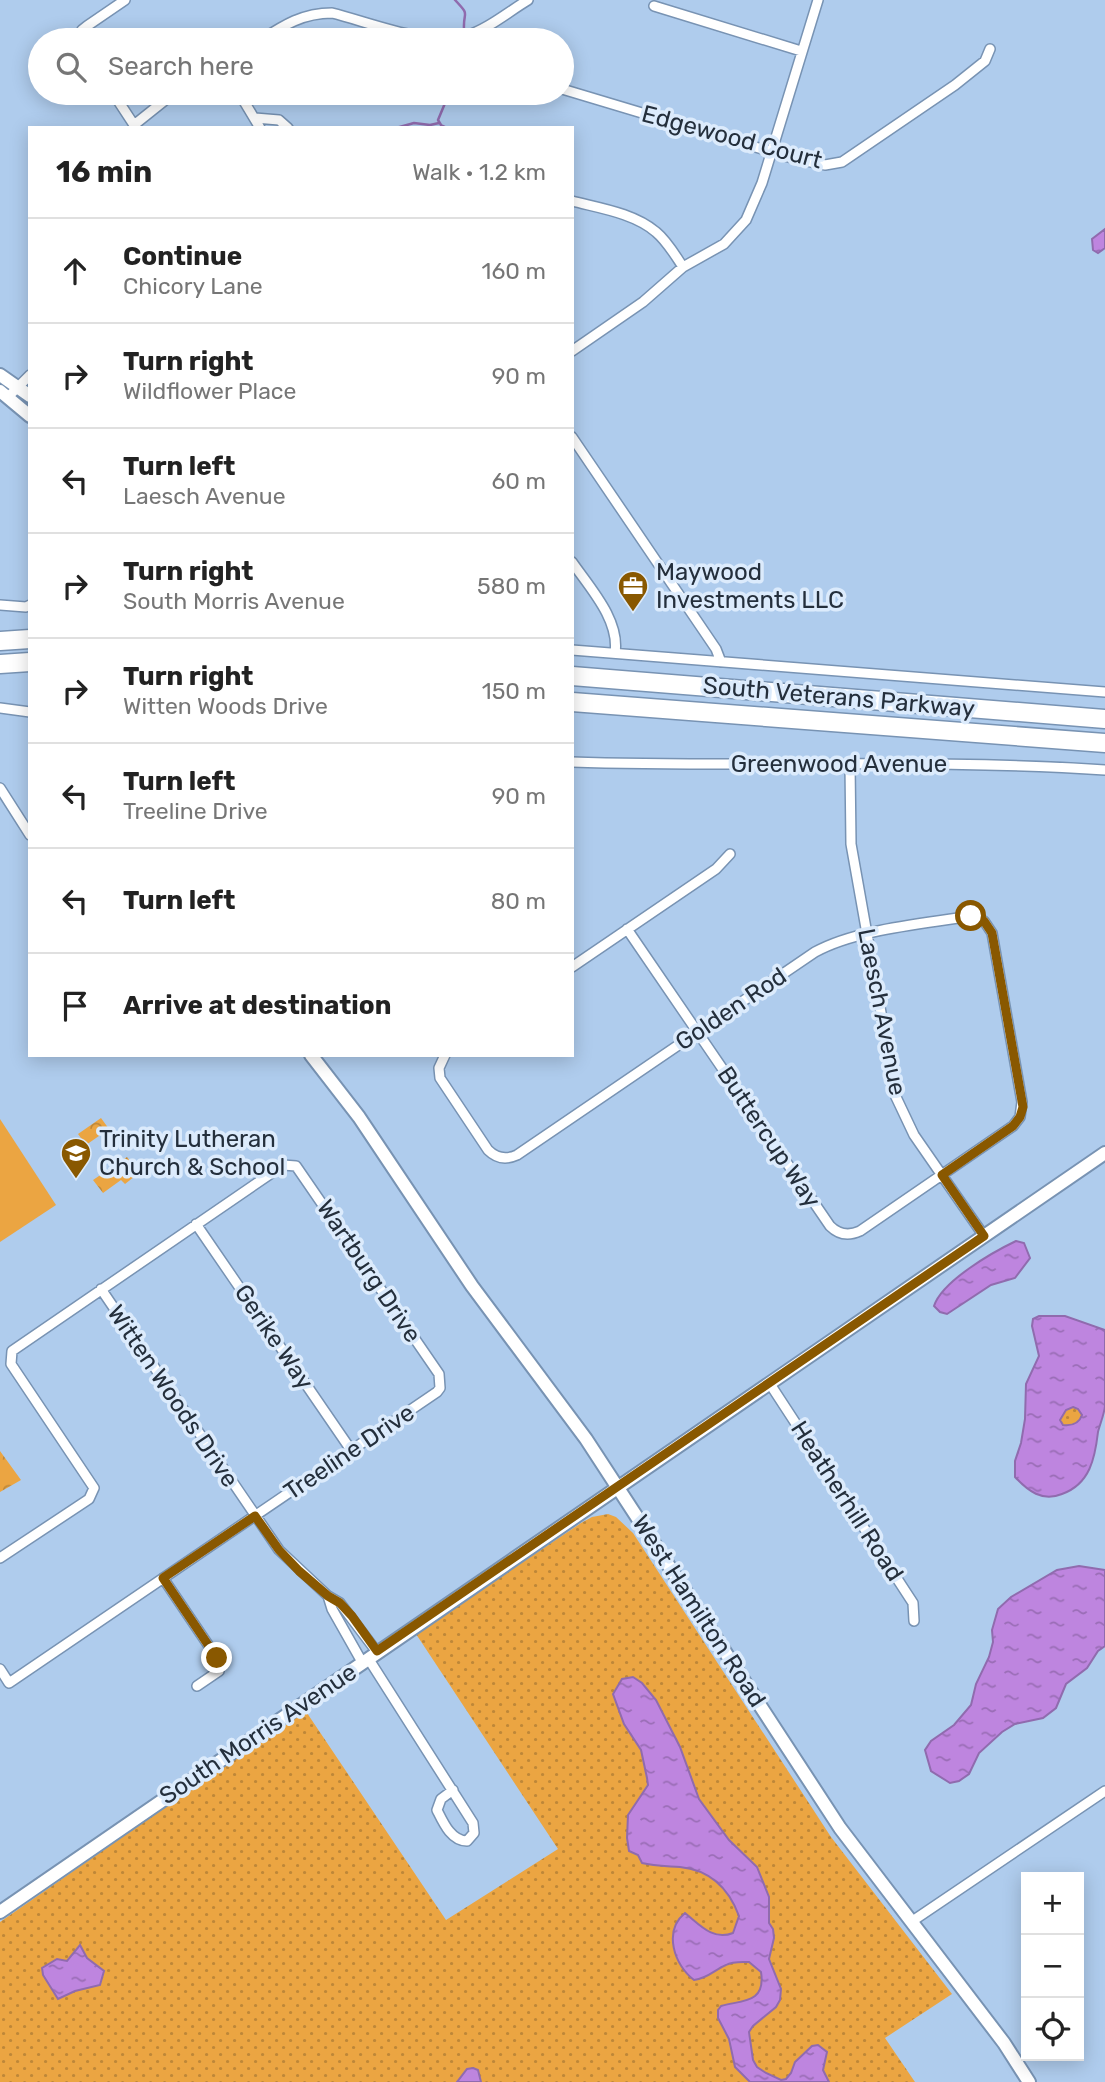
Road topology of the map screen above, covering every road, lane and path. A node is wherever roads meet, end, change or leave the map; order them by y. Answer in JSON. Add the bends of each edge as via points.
{"nodes":[{"id":1,"x":125,"y":0,"type":"edge"},
{"id":2,"x":528,"y":0,"type":"edge"},
{"id":3,"x":818,"y":0,"type":"edge"},
{"id":4,"x":654,"y":6,"type":"dead end"},
{"id":5,"x":86,"y":28,"type":"edge"},
{"id":6,"x":281,"y":28,"type":"edge"},
{"id":7,"x":390,"y":28,"type":"edge"},
{"id":8,"x":483,"y":28,"type":"edge"},
{"id":9,"x":990,"y":49,"type":"dead end"},
{"id":10,"x":801,"y":51,"type":"junction"},
{"id":11,"x":574,"y":93,"type":"edge"},
{"id":12,"x":121,"y":105,"type":"edge"},
{"id":13,"x":160,"y":105,"type":"edge"},
{"id":14,"x":247,"y":105,"type":"edge"},
{"id":15,"x":258,"y":123,"type":"edge"},
{"id":16,"x":135,"y":126,"type":"edge"},
{"id":17,"x":286,"y":126,"type":"edge"},
{"id":18,"x":771,"y":152,"type":"junction"},
{"id":19,"x":574,"y":202,"type":"edge"},
{"id":20,"x":683,"y":267,"type":"junction"},
{"id":21,"x":574,"y":349,"type":"edge"},
{"id":22,"x":0,"y":374,"type":"edge"},
{"id":23,"x":28,"y":377,"type":"edge"},
{"id":24,"x":19,"y":387,"type":"junction"},
{"id":25,"x":4,"y":394,"type":"edge"},
{"id":26,"x":28,"y":394,"type":"edge"},
{"id":27,"x":28,"y":414,"type":"edge"},
{"id":28,"x":574,"y":440,"type":"edge"},
{"id":29,"x":574,"y":565,"type":"edge"},
{"id":30,"x":0,"y":605,"type":"edge"},
{"id":31,"x":28,"y":606,"type":"edge"},
{"id":32,"x":28,"y":639,"type":"edge"},
{"id":33,"x":0,"y":641,"type":"edge"},
{"id":34,"x":574,"y":650,"type":"edge"},
{"id":35,"x":615,"y":653,"type":"junction"},
{"id":36,"x":28,"y":662,"type":"edge"},
{"id":37,"x":721,"y":662,"type":"junction"},
{"id":38,"x":0,"y":664,"type":"edge"},
{"id":39,"x":574,"y":676,"type":"edge"},
{"id":40,"x":1105,"y":692,"type":"edge"},
{"id":41,"x":574,"y":702,"type":"edge"},
{"id":42,"x":0,"y":708,"type":"edge"},
{"id":43,"x":28,"y":712,"type":"edge"},
{"id":44,"x":1105,"y":719,"type":"edge"},
{"id":45,"x":1105,"y":743,"type":"edge"},
{"id":46,"x":574,"y":762,"type":"edge"},
{"id":47,"x":849,"y":765,"type":"junction"},
{"id":48,"x":1105,"y":770,"type":"edge"},
{"id":49,"x":0,"y":788,"type":"edge"},
{"id":50,"x":28,"y":832,"type":"edge"},
{"id":51,"x":730,"y":854,"type":"dead end"},
{"id":52,"x":627,"y":929,"type":"junction"},
{"id":53,"x":867,"y":934,"type":"junction"},
{"id":54,"x":574,"y":966,"type":"edge"},
{"id":55,"x":697,"y":1032,"type":"junction"},
{"id":56,"x":302,"y":1057,"type":"edge"},
{"id":57,"x":312,"y":1057,"type":"edge"},
{"id":58,"x":444,"y":1057,"type":"edge"},
{"id":59,"x":322,"y":1071,"type":"junction"},
{"id":60,"x":1105,"y":1153,"type":"edge"},
{"id":61,"x":942,"y":1175,"type":"junction"},
{"id":62,"x":197,"y":1224,"type":"junction"},
{"id":63,"x":984,"y":1236,"type":"junction"},
{"id":64,"x":101,"y":1289,"type":"junction"},
{"id":65,"x":442,"y":1382,"type":"joint"},
{"id":66,"x":770,"y":1384,"type":"junction"},
{"id":67,"x":351,"y":1450,"type":"junction"},
{"id":68,"x":618,"y":1487,"type":"junction"},
{"id":69,"x":255,"y":1516,"type":"junction"},
{"id":70,"x":0,"y":1558,"type":"edge"},
{"id":71,"x":163,"y":1578,"type":"junction"},
{"id":72,"x":328,"y":1596,"type":"junction"},
{"id":73,"x":914,"y":1622,"type":"dead end"},
{"id":74,"x":369,"y":1657,"type":"junction"},
{"id":75,"x":0,"y":1669,"type":"edge"},
{"id":76,"x":197,"y":1686,"type":"dead end"},
{"id":77,"x":453,"y":1790,"type":"junction"},
{"id":78,"x":1105,"y":1791,"type":"edge"},
{"id":79,"x":0,"y":1912,"type":"edge"},
{"id":80,"x":911,"y":1922,"type":"junction"},
{"id":81,"x":1029,"y":2082,"type":"edge"}],
"edges":[{"from":1,"to":5,"type":"street"},
{"from":2,"to":8,"type":"street"},
{"from":3,"to":10,"type":"street"},
{"from":4,"to":10,"type":"street"},
{"from":6,"to":7,"type":"street","via":[[300,17],[320,13]]},
{"from":9,"to":18,"type":"street","name":"Edgewood Court","via":[[985,61],[955,85],[842,162],[825,165]]},
{"from":10,"to":18,"type":"street"},
{"from":11,"to":18,"type":"street","name":"Edgewood Court"},
{"from":12,"to":16,"type":"street"},
{"from":13,"to":16,"type":"street"},
{"from":14,"to":15,"type":"street"},
{"from":15,"to":17,"type":"street","via":[[279,120]]},
{"from":18,"to":20,"type":"street","via":[[757,200],[740,229],[724,244]]},
{"from":19,"to":20,"type":"street","via":[[648,226]]},
{"from":20,"to":21,"type":"street","via":[[643,302]]},
{"from":22,"to":24,"type":"main road"},
{"from":23,"to":24,"type":"street"},
{"from":24,"to":25,"type":"street"},
{"from":24,"to":26,"type":"main road"},
{"from":25,"to":27,"type":"main road"},
{"from":28,"to":37,"type":"street"},
{"from":29,"to":35,"type":"street","via":[[608,617]]},
{"from":30,"to":31,"type":"street"},
{"from":32,"to":33,"type":"highway"},
{"from":34,"to":35,"type":"street"},
{"from":35,"to":37,"type":"street"},
{"from":36,"to":38,"type":"highway"},
{"from":37,"to":40,"type":"street"},
{"from":39,"to":44,"type":"highway","name":"South Veterans Parkway"},
{"from":41,"to":45,"type":"highway","name":"South Veterans Parkway"},
{"from":42,"to":43,"type":"street"},
{"from":46,"to":47,"type":"street","name":"Greenwood Avenue"},
{"from":47,"to":48,"type":"street","name":"Greenwood Avenue"},
{"from":47,"to":53,"type":"street","name":"Laesch Avenue","via":[[850,844]]},
{"from":49,"to":50,"type":"street"},
{"from":51,"to":52,"type":"street","via":[[716,869]]},
{"from":52,"to":54,"type":"street"},
{"from":52,"to":55,"type":"street","name":"Buttercup Way"},
{"from":53,"to":55,"type":"street","name":"Golden Rod","via":[[815,952]]},
{"from":53,"to":61,"type":"street","name":"Laesch Avenue","via":[[896,1097],[908,1126]]},
{"from":53,"to":61,"type":"street","name":"Golden Rod","via":[[971,916],[982,920],[992,933],[1022,1102],[1020,1117]]},
{"from":55,"to":58,"type":"street","name":"Golden Rod","via":[[517,1155],[502,1158],[488,1150],[450,1096],[440,1078]]},
{"from":55,"to":61,"type":"street","name":"Buttercup Way","via":[[830,1226],[844,1234],[860,1231]]},
{"from":56,"to":59,"type":"main road","name":"West Hamilton Road"},
{"from":57,"to":59,"type":"main road","name":"West Hamilton Road"},
{"from":59,"to":68,"type":"main road","name":"West Hamilton Road"},
{"from":60,"to":63,"type":"main road","name":"South Morris Avenue"},
{"from":61,"to":63,"type":"street","name":"Laesch Avenue"},
{"from":62,"to":64,"type":"street"},
{"from":62,"to":65,"type":"street","name":"Wartburg Drive","via":[[276,1170],[290,1164],[300,1170]]},
{"from":62,"to":67,"type":"street","name":"Gerike Way"},
{"from":63,"to":66,"type":"main road","name":"South Morris Avenue"},
{"from":64,"to":69,"type":"street","name":"Witten Woods Drive"},
{"from":64,"to":70,"type":"street","via":[[18,1346],[10,1358],[90,1481],[93,1493]]},
{"from":65,"to":67,"type":"street","name":"Treeline Drive","via":[[436,1392]]},
{"from":66,"to":68,"type":"main road","name":"South Morris Avenue"},
{"from":66,"to":73,"type":"street","name":"Heatherhill Road","via":[[914,1603]]},
{"from":67,"to":69,"type":"street","name":"Treeline Drive"},
{"from":68,"to":74,"type":"main road","name":"South Morris Avenue"},
{"from":68,"to":80,"type":"main road","name":"West Hamilton Road","via":[[840,1828]]},
{"from":69,"to":71,"type":"street","name":"Treeline Drive"},
{"from":69,"to":72,"type":"street","name":"Witten Woods Drive","via":[[279,1550]]},
{"from":71,"to":75,"type":"street","name":"Treeline Drive","via":[[9,1683]]},
{"from":71,"to":76,"type":"street","via":[[217,1658],[219,1671]]},
{"from":72,"to":74,"type":"street","name":"Witten Woods Drive","via":[[331,1609]]},
{"from":72,"to":74,"type":"street","name":"Witten Woods Drive","via":[[352,1616]]},
{"from":74,"to":77,"type":"street"},
{"from":74,"to":79,"type":"main road","name":"South Morris Avenue"},
{"from":77,"to":77,"type":"street","via":[[475,1829],[467,1841],[454,1837],[437,1810]]},
{"from":78,"to":80,"type":"street"},
{"from":80,"to":81,"type":"main road","name":"West Hamilton Road"}]}
